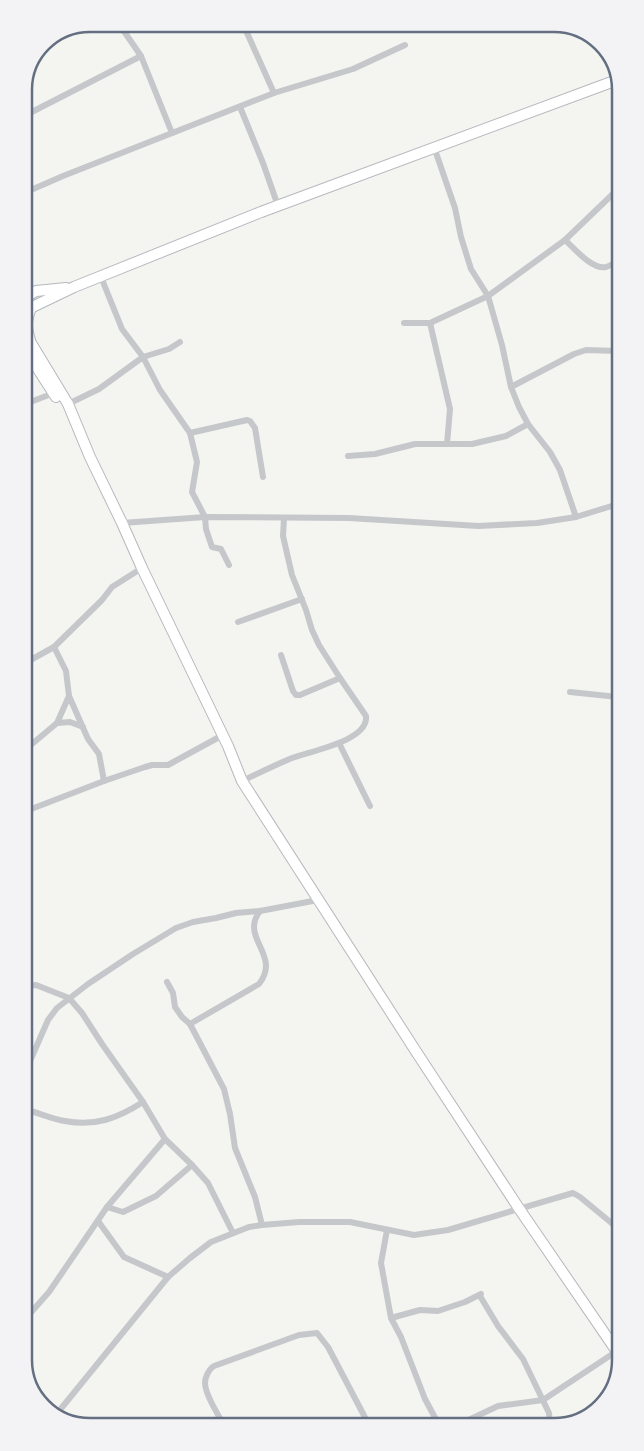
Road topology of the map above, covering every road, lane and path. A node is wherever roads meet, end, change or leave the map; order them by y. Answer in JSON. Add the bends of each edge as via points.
{"nodes":[{"id":1,"x":125,"y":32,"type":"edge"},
{"id":2,"x":247,"y":32,"type":"edge"},
{"id":3,"x":405,"y":45,"type":"dead end"},
{"id":4,"x":141,"y":56,"type":"junction"},
{"id":5,"x":611,"y":82,"type":"edge"},
{"id":6,"x":274,"y":93,"type":"junction"},
{"id":7,"x":240,"y":107,"type":"junction"},
{"id":8,"x":33,"y":111,"type":"edge"},
{"id":9,"x":172,"y":133,"type":"junction"},
{"id":10,"x":434,"y":147,"type":"junction"},
{"id":11,"x":33,"y":189,"type":"edge"},
{"id":12,"x":612,"y":195,"type":"edge"},
{"id":13,"x":278,"y":206,"type":"junction"},
{"id":14,"x":565,"y":240,"type":"junction"},
{"id":15,"x":612,"y":264,"type":"edge"},
{"id":16,"x":101,"y":277,"type":"junction"},
{"id":17,"x":74,"y":287,"type":"junction"},
{"id":18,"x":33,"y":291,"type":"edge"},
{"id":19,"x":36,"y":291,"type":"junction"},
{"id":20,"x":33,"y":293,"type":"edge"},
{"id":21,"x":488,"y":296,"type":"junction"},
{"id":22,"x":33,"y":308,"type":"edge"},
{"id":23,"x":404,"y":323,"type":"dead end"},
{"id":24,"x":430,"y":323,"type":"junction"},
{"id":25,"x":180,"y":342,"type":"dead end"},
{"id":26,"x":612,"y":351,"type":"edge"},
{"id":27,"x":33,"y":353,"type":"edge"},
{"id":28,"x":33,"y":355,"type":"edge"},
{"id":29,"x":142,"y":357,"type":"junction"},
{"id":30,"x":511,"y":387,"type":"junction"},
{"id":31,"x":54,"y":393,"type":"junction"},
{"id":32,"x":33,"y":401,"type":"edge"},
{"id":33,"x":68,"y":404,"type":"junction"},
{"id":34,"x":528,"y":424,"type":"junction"},
{"id":35,"x":79,"y":431,"type":"junction"},
{"id":36,"x":190,"y":433,"type":"junction"},
{"id":37,"x":447,"y":444,"type":"junction"},
{"id":38,"x":348,"y":456,"type":"dead end"},
{"id":39,"x":263,"y":477,"type":"dead end"},
{"id":40,"x":612,"y":507,"type":"edge"},
{"id":41,"x":205,"y":517,"type":"junction"},
{"id":42,"x":576,"y":517,"type":"junction"},
{"id":43,"x":284,"y":518,"type":"junction"},
{"id":44,"x":122,"y":523,"type":"junction"},
{"id":45,"x":229,"y":565,"type":"dead end"},
{"id":46,"x":142,"y":568,"type":"junction"},
{"id":47,"x":302,"y":599,"type":"junction"},
{"id":48,"x":238,"y":622,"type":"dead end"},
{"id":49,"x":54,"y":647,"type":"junction"},
{"id":50,"x":281,"y":655,"type":"dead end"},
{"id":51,"x":33,"y":659,"type":"edge"},
{"id":52,"x":340,"y":678,"type":"junction"},
{"id":53,"x":570,"y":692,"type":"dead end"},
{"id":54,"x":69,"y":696,"type":"junction"},
{"id":55,"x":612,"y":696,"type":"edge"},
{"id":56,"x":57,"y":723,"type":"junction"},
{"id":57,"x":83,"y":727,"type":"junction"},
{"id":58,"x":223,"y":735,"type":"junction"},
{"id":59,"x":339,"y":742,"type":"junction"},
{"id":60,"x":32,"y":744,"type":"edge"},
{"id":61,"x":104,"y":781,"type":"junction"},
{"id":62,"x":242,"y":781,"type":"junction"},
{"id":63,"x":370,"y":806,"type":"dead end"},
{"id":64,"x":32,"y":809,"type":"edge"},
{"id":65,"x":318,"y":900,"type":"junction"},
{"id":66,"x":260,"y":911,"type":"junction"},
{"id":67,"x":167,"y":982,"type":"dead end"},
{"id":68,"x":32,"y":985,"type":"edge"},
{"id":69,"x":69,"y":998,"type":"junction"},
{"id":70,"x":190,"y":1024,"type":"junction"},
{"id":71,"x":32,"y":1054,"type":"edge"},
{"id":72,"x":143,"y":1102,"type":"junction"},
{"id":73,"x":32,"y":1112,"type":"edge"},
{"id":74,"x":165,"y":1139,"type":"junction"},
{"id":75,"x":192,"y":1165,"type":"junction"},
{"id":76,"x":107,"y":1207,"type":"junction"},
{"id":77,"x":520,"y":1210,"type":"junction"},
{"id":78,"x":98,"y":1221,"type":"junction"},
{"id":79,"x":612,"y":1223,"type":"edge"},
{"id":80,"x":262,"y":1224,"type":"junction"},
{"id":81,"x":387,"y":1230,"type":"junction"},
{"id":82,"x":233,"y":1233,"type":"junction"},
{"id":83,"x":168,"y":1277,"type":"junction"},
{"id":84,"x":32,"y":1311,"type":"edge"},
{"id":85,"x":391,"y":1318,"type":"junction"},
{"id":86,"x":612,"y":1343,"type":"edge"},
{"id":87,"x":612,"y":1357,"type":"edge"},
{"id":88,"x":543,"y":1400,"type":"junction"},
{"id":89,"x":60,"y":1410,"type":"edge"},
{"id":90,"x":219,"y":1418,"type":"edge"},
{"id":91,"x":365,"y":1418,"type":"edge"},
{"id":92,"x":435,"y":1418,"type":"edge"},
{"id":93,"x":473,"y":1418,"type":"edge"},
{"id":94,"x":549,"y":1418,"type":"edge"}],
"edges":[{"from":1,"to":4,"type":"street"},
{"from":2,"to":6,"type":"street"},
{"from":3,"to":6,"type":"street","via":[[353,69]]},
{"from":4,"to":8,"type":"street"},
{"from":4,"to":9,"type":"street"},
{"from":5,"to":10,"type":"main road"},
{"from":6,"to":7,"type":"street"},
{"from":7,"to":9,"type":"street"},
{"from":7,"to":13,"type":"street"},
{"from":9,"to":11,"type":"street"},
{"from":10,"to":13,"type":"main road"},
{"from":10,"to":21,"type":"street","via":[[471,269]]},
{"from":12,"to":14,"type":"street"},
{"from":13,"to":16,"type":"main road"},
{"from":14,"to":15,"type":"street","via":[[590,264],[601,267]]},
{"from":14,"to":21,"type":"street"},
{"from":16,"to":17,"type":"main road"},
{"from":16,"to":29,"type":"street","via":[[122,329]]},
{"from":17,"to":19,"type":"main road"},
{"from":17,"to":22,"type":"main road"},
{"from":18,"to":19,"type":"main road"},
{"from":19,"to":20,"type":"main road"},
{"from":21,"to":24,"type":"street"},
{"from":21,"to":30,"type":"street"},
{"from":23,"to":24,"type":"street"},
{"from":24,"to":37,"type":"street","via":[[450,409]]},
{"from":25,"to":29,"type":"street"},
{"from":26,"to":30,"type":"street","via":[[586,350],[574,354]]},
{"from":27,"to":33,"type":"main road"},
{"from":28,"to":31,"type":"main road"},
{"from":29,"to":33,"type":"street","via":[[99,389]]},
{"from":29,"to":36,"type":"street"},
{"from":30,"to":34,"type":"street"},
{"from":31,"to":32,"type":"street"},
{"from":31,"to":35,"type":"main road"},
{"from":33,"to":35,"type":"main road"},
{"from":34,"to":37,"type":"street","via":[[506,436],[472,444]]},
{"from":34,"to":42,"type":"street","via":[[560,470]]},
{"from":35,"to":44,"type":"main road"},
{"from":36,"to":39,"type":"street","via":[[250,421],[255,428]]},
{"from":36,"to":41,"type":"street","via":[[197,462],[192,492]]},
{"from":37,"to":38,"type":"street","via":[[415,444],[374,454]]},
{"from":40,"to":42,"type":"street"},
{"from":41,"to":43,"type":"street"},
{"from":41,"to":44,"type":"street"},
{"from":41,"to":45,"type":"street","via":[[212,546],[221,549]]},
{"from":42,"to":43,"type":"street","via":[[478,526],[350,518]]},
{"from":43,"to":47,"type":"street","via":[[283,536],[292,575]]},
{"from":44,"to":46,"type":"main road"},
{"from":46,"to":49,"type":"street","via":[[112,587]]},
{"from":46,"to":58,"type":"main road"},
{"from":47,"to":48,"type":"street"},
{"from":47,"to":52,"type":"street","via":[[319,645]]},
{"from":49,"to":51,"type":"street"},
{"from":49,"to":54,"type":"street","via":[[66,671]]},
{"from":50,"to":52,"type":"street","via":[[296,695]]},
{"from":52,"to":59,"type":"street","via":[[367,722],[358,733]]},
{"from":53,"to":55,"type":"street"},
{"from":54,"to":56,"type":"street"},
{"from":54,"to":57,"type":"street"},
{"from":56,"to":57,"type":"street","via":[[70,722]]},
{"from":56,"to":60,"type":"street"},
{"from":57,"to":61,"type":"street","via":[[99,754]]},
{"from":58,"to":61,"type":"street","via":[[168,764],[152,765]]},
{"from":58,"to":62,"type":"main road"},
{"from":59,"to":62,"type":"street","via":[[294,757]]},
{"from":59,"to":63,"type":"street"},
{"from":61,"to":64,"type":"street"},
{"from":62,"to":65,"type":"main road"},
{"from":65,"to":66,"type":"street"},
{"from":65,"to":77,"type":"main road"},
{"from":66,"to":69,"type":"street","via":[[236,913],[176,928]]},
{"from":66,"to":70,"type":"street","via":[[255,918],[254,930],[267,965],[265,976],[259,984]]},
{"from":67,"to":70,"type":"street","via":[[173,993],[174,1007]]},
{"from":68,"to":69,"type":"street"},
{"from":69,"to":71,"type":"street","via":[[48,1020]]},
{"from":69,"to":72,"type":"street"},
{"from":70,"to":80,"type":"street","via":[[224,1089],[235,1148],[256,1197]]},
{"from":72,"to":73,"type":"street","via":[[123,1114],[97,1123],[66,1122]]},
{"from":72,"to":74,"type":"street"},
{"from":74,"to":75,"type":"street"},
{"from":74,"to":76,"type":"street"},
{"from":75,"to":76,"type":"street","via":[[147,1202],[123,1212]]},
{"from":75,"to":82,"type":"street","via":[[208,1183]]},
{"from":76,"to":78,"type":"street"},
{"from":77,"to":79,"type":"street","via":[[573,1193]]},
{"from":77,"to":81,"type":"street","via":[[440,1232],[414,1235]]},
{"from":77,"to":86,"type":"main road"},
{"from":78,"to":83,"type":"street","via":[[124,1256]]},
{"from":78,"to":84,"type":"street"},
{"from":80,"to":81,"type":"street","via":[[350,1222]]},
{"from":80,"to":82,"type":"street"},
{"from":81,"to":85,"type":"street","via":[[381,1263]]},
{"from":82,"to":83,"type":"street","via":[[211,1242]]},
{"from":83,"to":89,"type":"street"},
{"from":85,"to":88,"type":"street","via":[[420,1310],[438,1311],[481,1294],[498,1326],[523,1359]]},
{"from":85,"to":92,"type":"street"},
{"from":87,"to":88,"type":"street"},
{"from":88,"to":93,"type":"street","via":[[498,1406]]},
{"from":88,"to":94,"type":"street"},
{"from":90,"to":91,"type":"street","via":[[205,1383],[210,1369],[299,1335],[317,1333],[328,1347]]}]}
